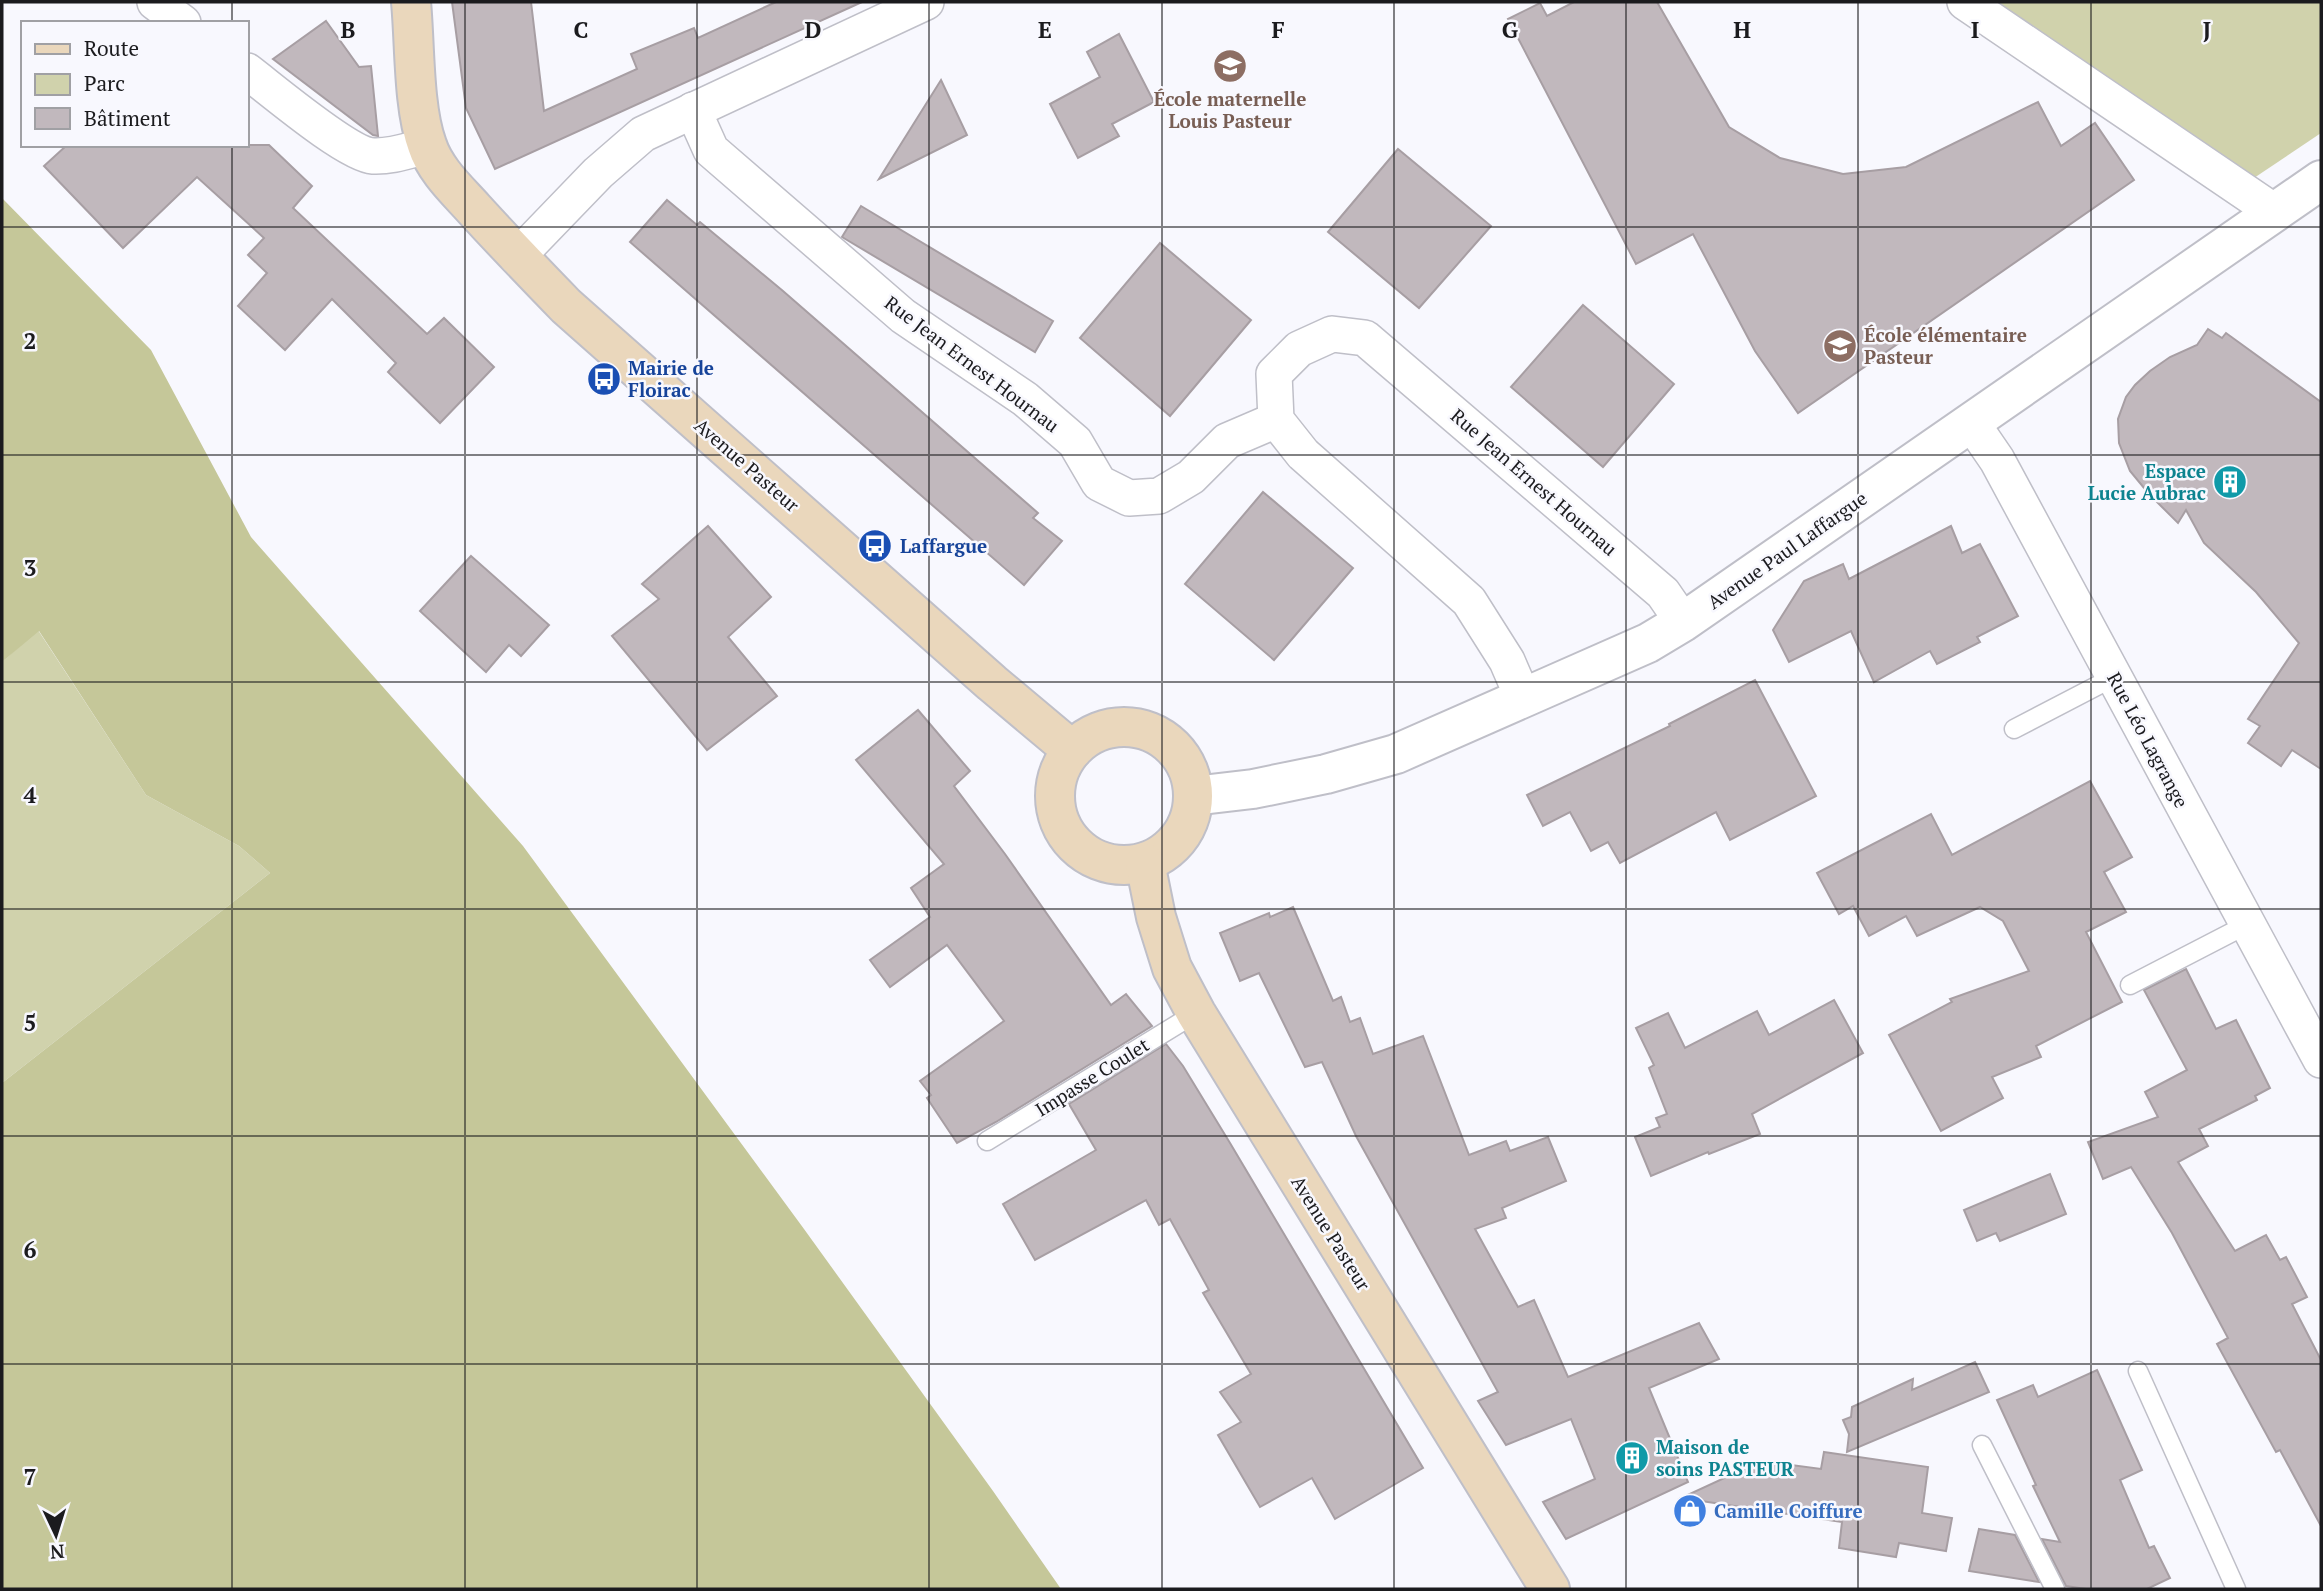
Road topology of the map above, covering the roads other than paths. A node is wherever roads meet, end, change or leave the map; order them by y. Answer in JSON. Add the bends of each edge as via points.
{"nodes":[{"id":1,"x":155,"y":2,"type":"edge"},
{"id":2,"x":411,"y":2,"type":"edge"},
{"id":3,"x":861,"y":2,"type":"edge"},
{"id":4,"x":926,"y":2,"type":"edge"},
{"id":5,"x":1965,"y":2,"type":"edge"},
{"id":6,"x":180,"y":21,"type":"edge"},
{"id":7,"x":850,"y":35,"type":"junction"},
{"id":8,"x":248,"y":72,"type":"edge"},
{"id":9,"x":693,"y":110,"type":"junction"},
{"id":10,"x":427,"y":146,"type":"junction"},
{"id":11,"x":2321,"y":180,"type":"edge"},
{"id":12,"x":2276,"y":213,"type":"junction"},
{"id":13,"x":517,"y":257,"type":"junction"},
{"id":14,"x":1276,"y":420,"type":"junction"},
{"id":15,"x":1971,"y":422,"type":"junction"},
{"id":16,"x":1683,"y":622,"type":"junction"},
{"id":17,"x":2114,"y":677,"type":"junction"},
{"id":18,"x":1523,"y":698,"type":"junction"},
{"id":19,"x":2014,"y":729,"type":"dead end"},
{"id":20,"x":1072,"y":750,"type":"junction"},
{"id":21,"x":1193,"y":796,"type":"junction"},
{"id":22,"x":1145,"y":863,"type":"junction"},
{"id":23,"x":2248,"y":924,"type":"junction"},
{"id":24,"x":2130,"y":985,"type":"dead end"},
{"id":25,"x":1196,"y":1013,"type":"junction"},
{"id":26,"x":2321,"y":1060,"type":"edge"},
{"id":27,"x":988,"y":1141,"type":"dead end"},
{"id":28,"x":2138,"y":1371,"type":"dead end"},
{"id":29,"x":1982,"y":1445,"type":"dead end"},
{"id":30,"x":1550,"y":1589,"type":"edge"},
{"id":31,"x":2055,"y":1589,"type":"edge"},
{"id":32,"x":2236,"y":1589,"type":"edge"}],
"edges":[{"from":1,"to":6,"type":"street"},
{"from":2,"to":10,"type":"main road","name":"Avenue Pasteur"},
{"from":3,"to":7,"type":"street"},
{"from":4,"to":7,"type":"street"},
{"from":5,"to":12,"type":"street"},
{"from":7,"to":9,"type":"street"},
{"from":8,"to":10,"type":"street","via":[[351,149],[372,156]]},
{"from":9,"to":13,"type":"street","via":[[643,134],[598,173]]},
{"from":9,"to":14,"type":"street","name":"Rue Jean Ernest Hournau","via":[[711,150],[903,316],[1025,399],[1074,442],[1099,483],[1129,498],[1159,496],[1191,477],[1227,441]]},
{"from":10,"to":13,"type":"main road","name":"Avenue Pasteur","via":[[436,165]]},
{"from":11,"to":12,"type":"street","name":"Avenue Paul Laffargue"},
{"from":12,"to":15,"type":"street","name":"Avenue Paul Laffargue"},
{"from":13,"to":20,"type":"main road","name":"Avenue Pasteur","via":[[587,324]]},
{"from":14,"to":16,"type":"street","name":"Rue Jean Ernest Hournau","via":[[1274,374],[1300,349],[1332,334],[1365,338],[1663,593]]},
{"from":14,"to":18,"type":"street","via":[[1303,454],[1469,601],[1507,661]]},
{"from":15,"to":16,"type":"street","name":"Avenue Paul Laffargue"},
{"from":15,"to":17,"type":"street","name":"Rue Léo Lagrange","via":[[1997,460]]},
{"from":16,"to":18,"type":"street","name":"Avenue Paul Laffargue","via":[[1648,643]]},
{"from":17,"to":19,"type":"lane"},
{"from":17,"to":23,"type":"street","name":"Rue Léo Lagrange"},
{"from":18,"to":21,"type":"street","name":"Avenue Paul Laffargue","via":[[1396,754],[1326,774]]},
{"from":20,"to":21,"type":"main road","via":[[1090,735],[1137,727],[1160,737],[1177,752],[1190,772]]},
{"from":20,"to":22,"type":"main road","via":[[1059,769],[1054,791],[1056,813],[1065,834],[1100,862],[1122,866]]},
{"from":21,"to":22,"type":"main road","via":[[1190,818],[1180,838]]},
{"from":22,"to":25,"type":"main road","name":"Avenue Pasteur","via":[[1172,968]]},
{"from":23,"to":24,"type":"lane"},
{"from":23,"to":26,"type":"street","name":"Rue Léo Lagrange"},
{"from":25,"to":27,"type":"lane","name":"Impasse Coulet"},
{"from":25,"to":30,"type":"main road","name":"Avenue Pasteur"},
{"from":28,"to":32,"type":"lane"},
{"from":29,"to":31,"type":"lane"}]}
